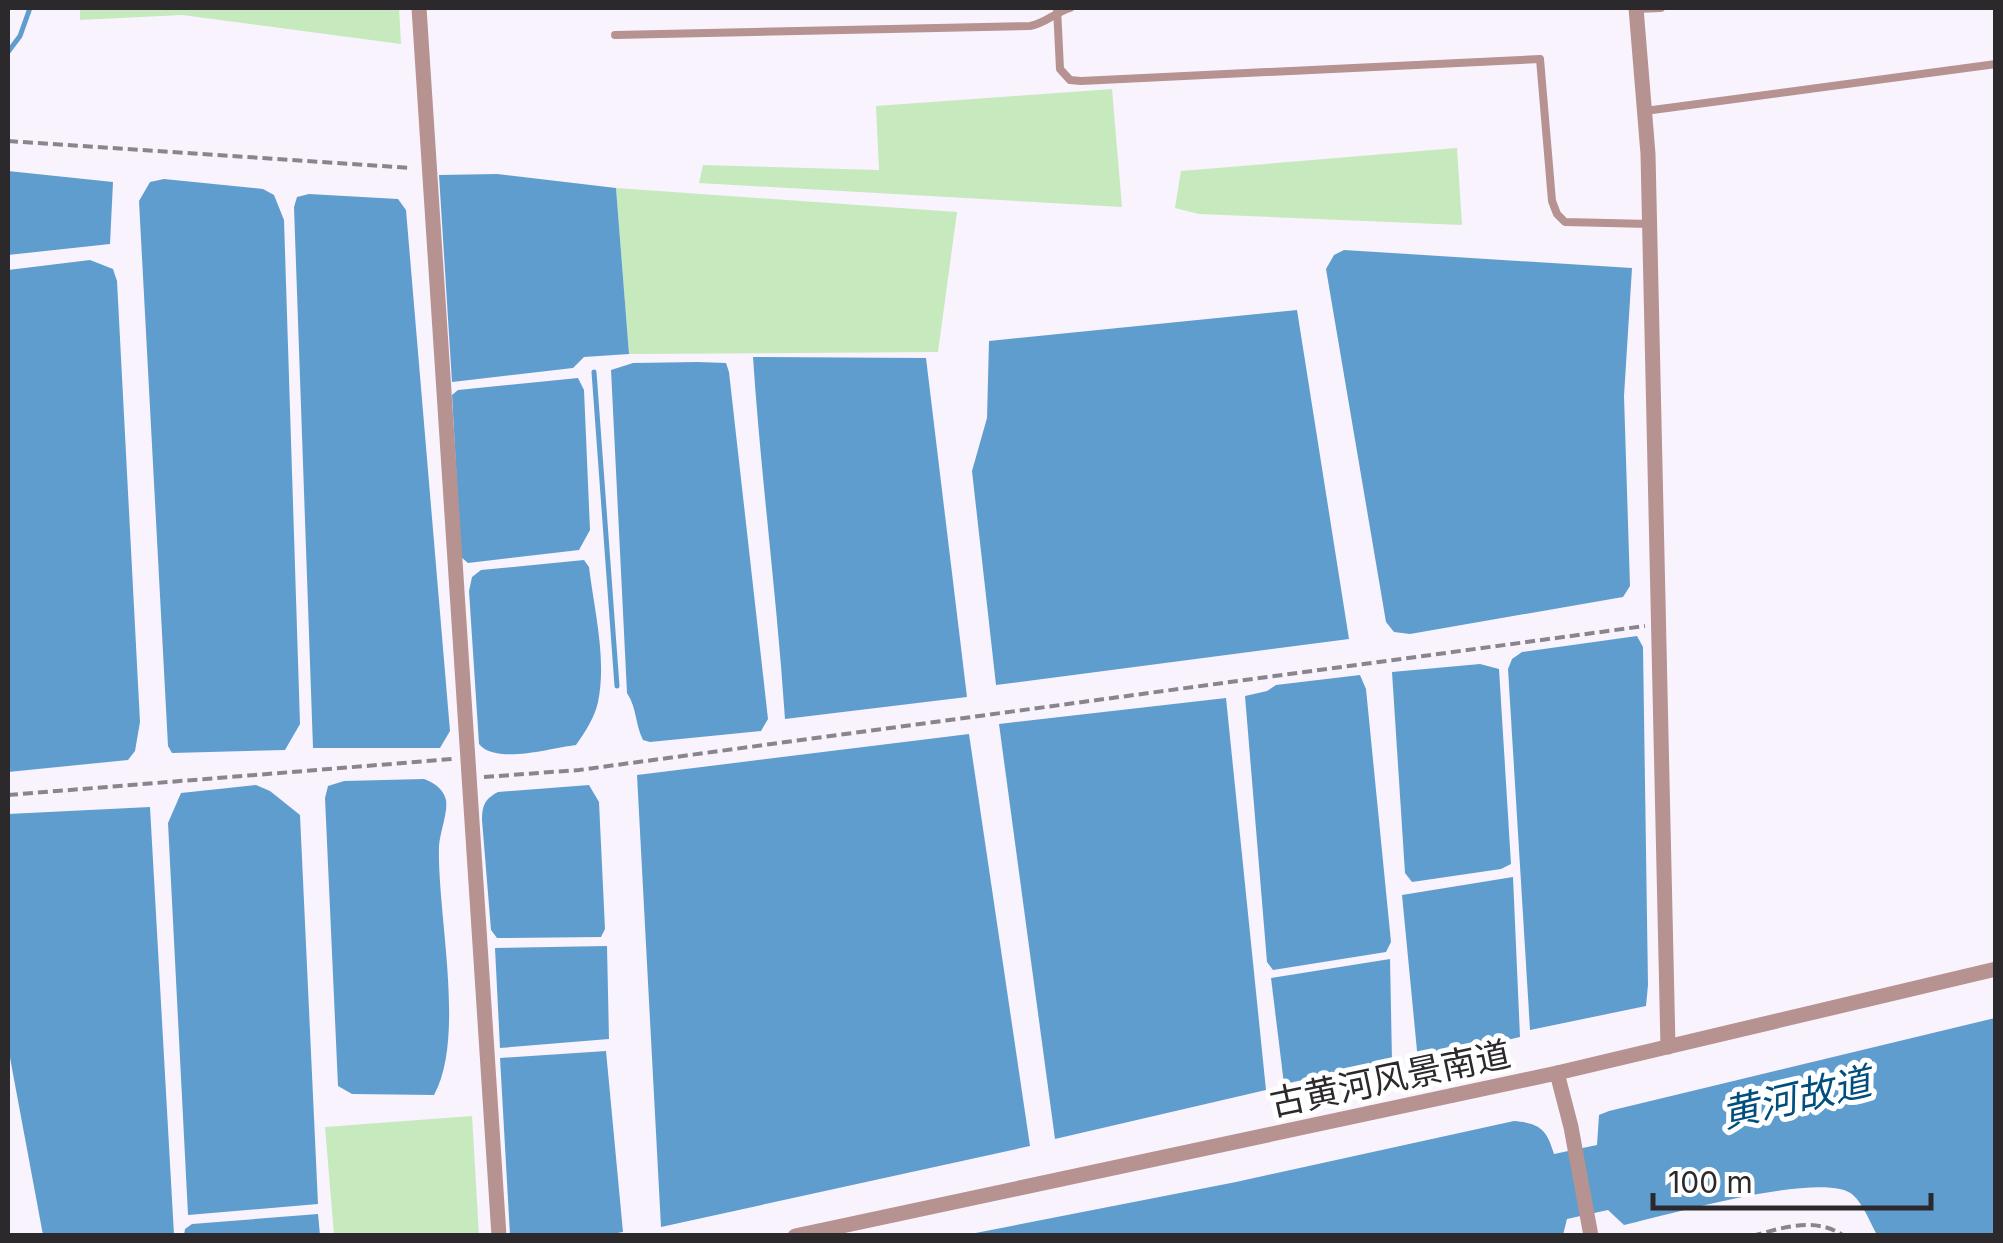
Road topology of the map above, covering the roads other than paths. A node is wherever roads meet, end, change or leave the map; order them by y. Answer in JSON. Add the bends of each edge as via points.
{"nodes":[{"id":1,"x":419,"y":8,"type":"edge"},
{"id":2,"x":1070,"y":8,"type":"edge"},
{"id":3,"x":1636,"y":8,"type":"edge"},
{"id":4,"x":1661,"y":8,"type":"edge"},
{"id":5,"x":1057,"y":10,"type":"edge"},
{"id":6,"x":614,"y":35,"type":"dead end"},
{"id":7,"x":1996,"y":64,"type":"edge"},
{"id":8,"x":1645,"y":111,"type":"junction"},
{"id":9,"x":1650,"y":224,"type":"junction"},
{"id":10,"x":1996,"y":969,"type":"edge"},
{"id":11,"x":1668,"y":1047,"type":"junction"},
{"id":12,"x":1558,"y":1072,"type":"junction"},
{"id":13,"x":499,"y":1236,"type":"edge"},
{"id":14,"x":795,"y":1236,"type":"edge"},
{"id":15,"x":1592,"y":1236,"type":"edge"}],
"edges":[{"from":1,"to":13,"type":"street"},
{"from":2,"to":5,"type":"lane"},
{"from":3,"to":4,"type":"lane"},
{"from":3,"to":8,"type":"street"},
{"from":5,"to":6,"type":"lane","via":[[1046,23],[1030,26]]},
{"from":5,"to":9,"type":"lane","via":[[1060,69],[1070,80],[1540,60],[1557,214],[1565,222]]},
{"from":7,"to":8,"type":"lane"},
{"from":8,"to":9,"type":"street"},
{"from":9,"to":11,"type":"street"},
{"from":10,"to":11,"type":"street","name":"古黄河风景南道"},
{"from":11,"to":12,"type":"street","name":"古黄河风景南道"},
{"from":12,"to":14,"type":"street","name":"古黄河风景南道"},
{"from":12,"to":15,"type":"street"}]}
